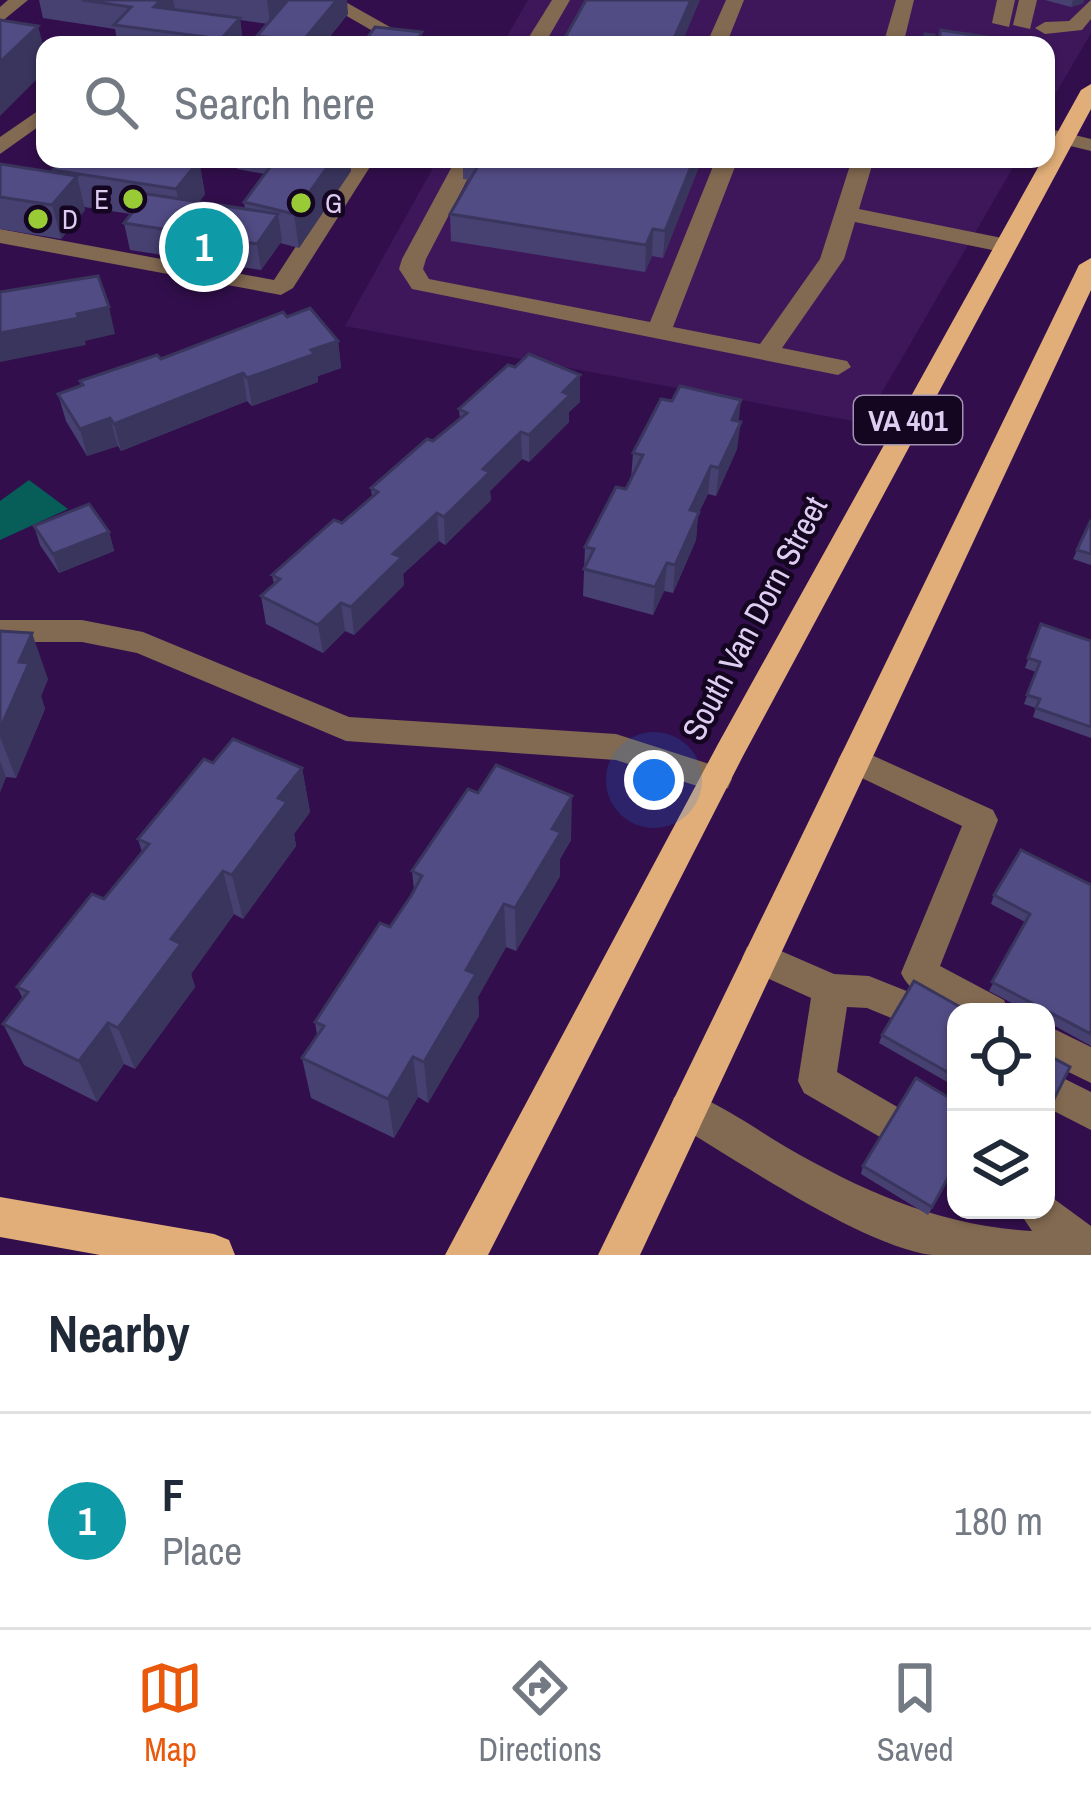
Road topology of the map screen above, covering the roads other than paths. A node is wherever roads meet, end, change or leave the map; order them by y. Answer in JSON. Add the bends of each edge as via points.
{"nodes":[{"id":1,"x":19,"y":0,"type":"edge"},
{"id":2,"x":328,"y":0,"type":"edge"},
{"id":3,"x":561,"y":0,"type":"edge"},
{"id":4,"x":735,"y":0,"type":"edge"},
{"id":5,"x":905,"y":0,"type":"edge"},
{"id":6,"x":1006,"y":0,"type":"edge"},
{"id":7,"x":1028,"y":0,"type":"edge"},
{"id":8,"x":1091,"y":6,"type":"edge"},
{"id":9,"x":0,"y":17,"type":"edge"},
{"id":10,"x":379,"y":26,"type":"junction"},
{"id":11,"x":1045,"y":28,"type":"dead end"},
{"id":12,"x":354,"y":36,"type":"edge"},
{"id":13,"x":396,"y":36,"type":"edge"},
{"id":14,"x":539,"y":36,"type":"edge"},
{"id":15,"x":720,"y":36,"type":"edge"},
{"id":16,"x":895,"y":36,"type":"edge"},
{"id":17,"x":1091,"y":90,"type":"edge"},
{"id":18,"x":36,"y":119,"type":"edge"},
{"id":19,"x":1055,"y":135,"type":"edge"},
{"id":20,"x":1055,"y":136,"type":"edge"},
{"id":21,"x":1091,"y":145,"type":"edge"},
{"id":22,"x":0,"y":148,"type":"edge"},
{"id":23,"x":358,"y":168,"type":"edge"},
{"id":24,"x":462,"y":168,"type":"edge"},
{"id":25,"x":723,"y":168,"type":"edge"},
{"id":26,"x":861,"y":168,"type":"edge"},
{"id":27,"x":1039,"y":168,"type":"edge"},
{"id":28,"x":848,"y":214,"type":"junction"},
{"id":29,"x":0,"y":236,"type":"edge"},
{"id":30,"x":1002,"y":245,"type":"junction"},
{"id":31,"x":1091,"y":265,"type":"edge"},
{"id":32,"x":658,"y":332,"type":"junction"},
{"id":33,"x":766,"y":353,"type":"junction"},
{"id":34,"x":838,"y":367,"type":"dead end"},
{"id":35,"x":0,"y":631,"type":"edge"},
{"id":36,"x":854,"y":760,"type":"junction"},
{"id":37,"x":716,"y":779,"type":"junction"},
{"id":38,"x":760,"y":958,"type":"junction"},
{"id":39,"x":831,"y":989,"type":"junction"},
{"id":40,"x":974,"y":1003,"type":"edge"},
{"id":41,"x":901,"y":1006,"type":"edge"},
{"id":42,"x":1055,"y":1047,"type":"edge"},
{"id":43,"x":1091,"y":1066,"type":"edge"},
{"id":44,"x":688,"y":1110,"type":"junction"},
{"id":45,"x":947,"y":1157,"type":"edge"},
{"id":46,"x":0,"y":1216,"type":"edge"},
{"id":47,"x":1049,"y":1219,"type":"edge"},
{"id":48,"x":1091,"y":1253,"type":"edge"},
{"id":49,"x":214,"y":1255,"type":"edge"},
{"id":50,"x":466,"y":1255,"type":"edge"},
{"id":51,"x":619,"y":1255,"type":"edge"}],
"edges":[{"from":1,"to":9,"type":"lane"},
{"from":2,"to":10,"type":"lane"},
{"from":3,"to":14,"type":"lane"},
{"from":4,"to":15,"type":"lane"},
{"from":5,"to":16,"type":"lane"},
{"from":6,"to":7,"type":"lane","via":[[1013,24]]},
{"from":8,"to":11,"type":"lane","via":[[1075,26]]},
{"from":10,"to":12,"type":"lane"},
{"from":10,"to":13,"type":"lane"},
{"from":17,"to":19,"type":"main road","name":"South Van Dorn Street","number":"VA 401"},
{"from":18,"to":22,"type":"lane"},
{"from":20,"to":21,"type":"lane"},
{"from":23,"to":29,"type":"lane","via":[[281,288]]},
{"from":24,"to":32,"type":"lane","via":[[414,259],[420,284]]},
{"from":25,"to":32,"type":"lane"},
{"from":26,"to":28,"type":"lane"},
{"from":27,"to":30,"type":"main road","name":"South Van Dorn Street","number":"VA 401"},
{"from":28,"to":30,"type":"lane"},
{"from":28,"to":33,"type":"lane","via":[[826,268]]},
{"from":30,"to":37,"type":"main road","name":"South Van Dorn Street","number":"VA 401"},
{"from":31,"to":36,"type":"main road","number":"VA 401"},
{"from":32,"to":33,"type":"lane"},
{"from":33,"to":34,"type":"lane"},
{"from":35,"to":37,"type":"lane","via":[[82,631],[143,643],[346,729],[616,747]]},
{"from":36,"to":38,"type":"main road","number":"VA 401"},
{"from":36,"to":40,"type":"lane","via":[[981,820],[919,973]]},
{"from":37,"to":50,"type":"main road","name":"South Van Dorn Street","number":"VA 401"},
{"from":38,"to":39,"type":"lane"},
{"from":38,"to":44,"type":"main road","number":"VA 401"},
{"from":39,"to":41,"type":"lane","via":[[869,992]]},
{"from":39,"to":45,"type":"lane","via":[[817,1081]]},
{"from":42,"to":43,"type":"lane"},
{"from":44,"to":48,"type":"lane","via":[[904,1225],[960,1243]]},
{"from":44,"to":51,"type":"main road","number":"VA 401"},
{"from":46,"to":49,"type":"main road"},
{"from":47,"to":48,"type":"lane"}]}
